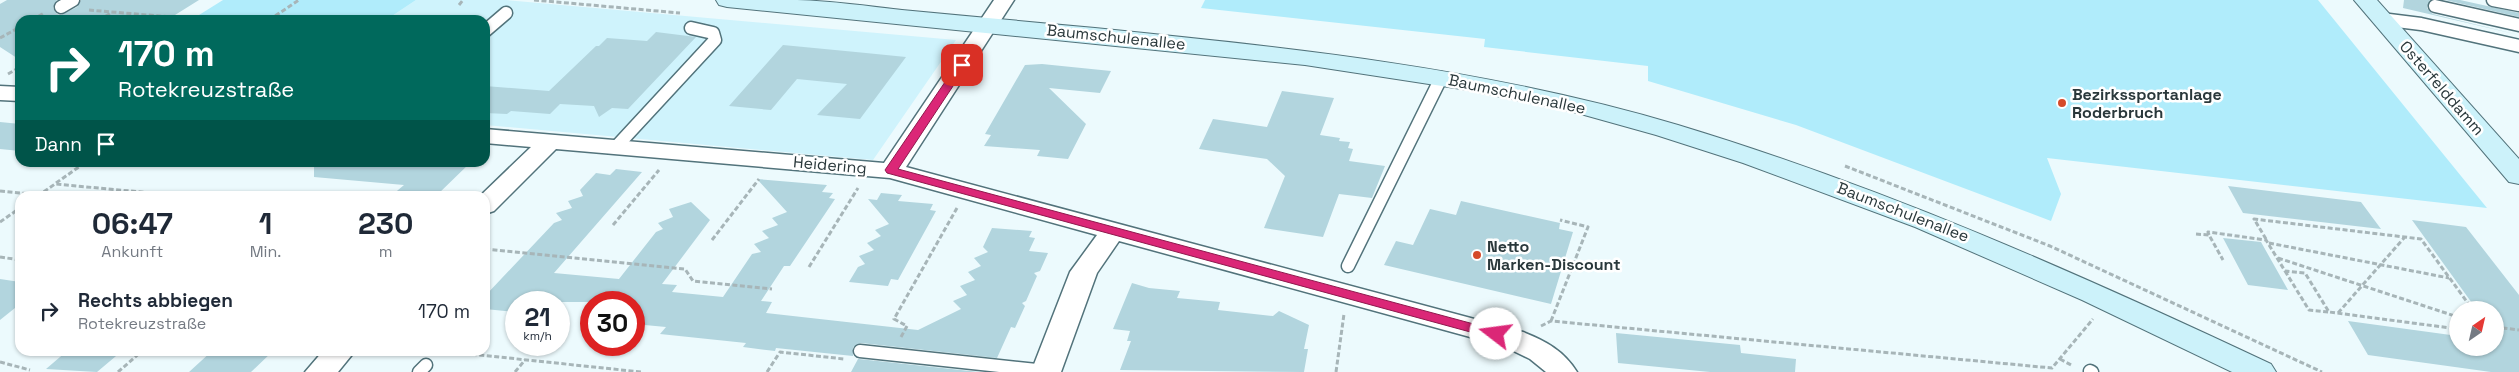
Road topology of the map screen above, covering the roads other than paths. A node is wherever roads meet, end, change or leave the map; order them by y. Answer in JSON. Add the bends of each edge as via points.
{"nodes":[{"id":1,"x":73,"y":0,"type":"edge"},
{"id":2,"x":726,"y":0,"type":"edge"},
{"id":3,"x":1004,"y":0,"type":"edge"},
{"id":4,"x":2364,"y":0,"type":"edge"},
{"id":5,"x":2493,"y":0,"type":"edge"},
{"id":6,"x":2519,"y":5,"type":"edge"},
{"id":7,"x":2435,"y":6,"type":"dead end"},
{"id":8,"x":61,"y":7,"type":"road end"},
{"id":9,"x":506,"y":13,"type":"dead end"},
{"id":10,"x":2382,"y":19,"type":"junction"},
{"id":11,"x":988,"y":24,"type":"junction"},
{"id":12,"x":2519,"y":25,"type":"edge"},
{"id":13,"x":490,"y":27,"type":"edge"},
{"id":14,"x":691,"y":28,"type":"dead end"},
{"id":15,"x":2519,"y":46,"type":"edge"},
{"id":16,"x":1441,"y":78,"type":"junction"},
{"id":17,"x":0,"y":93,"type":"edge"},
{"id":18,"x":15,"y":94,"type":"edge"},
{"id":19,"x":490,"y":136,"type":"edge"},
{"id":20,"x":550,"y":142,"type":"junction"},
{"id":21,"x":616,"y":147,"type":"junction"},
{"id":22,"x":880,"y":170,"type":"junction"},
{"id":23,"x":2519,"y":176,"type":"edge"},
{"id":24,"x":490,"y":201,"type":"edge"},
{"id":25,"x":1113,"y":231,"type":"junction"},
{"id":26,"x":1348,"y":266,"type":"dead end"},
{"id":27,"x":860,"y":352,"type":"road end"},
{"id":28,"x":336,"y":356,"type":"edge"},
{"id":29,"x":1046,"y":371,"type":"edge"},
{"id":30,"x":320,"y":372,"type":"edge"},
{"id":31,"x":1562,"y":372,"type":"edge"},
{"id":32,"x":2260,"y":372,"type":"edge"}],
"edges":[{"from":1,"to":8,"type":"lane"},
{"from":2,"to":11,"type":"main road","name":"Baumschulenallee"},
{"from":3,"to":11,"type":"street"},
{"from":4,"to":10,"type":"main road","name":"Osterfelddamm"},
{"from":5,"to":6,"type":"lane"},
{"from":7,"to":12,"type":"lane"},
{"from":9,"to":13,"type":"lane"},
{"from":10,"to":15,"type":"lane","via":[[2421,24]]},
{"from":10,"to":23,"type":"main road","name":"Osterfelddamm"},
{"from":11,"to":16,"type":"main road","name":"Baumschulenallee","via":[[1291,54]]},
{"from":11,"to":22,"type":"street"},
{"from":14,"to":21,"type":"lane","via":[[713,33],[715,40]]},
{"from":16,"to":26,"type":"lane"},
{"from":16,"to":32,"type":"main road","name":"Baumschulenallee","via":[[1573,104],[1785,167],[2006,252]]},
{"from":17,"to":18,"type":"street"},
{"from":19,"to":20,"type":"street","name":"Heidering"},
{"from":20,"to":21,"type":"street","name":"Heidering"},
{"from":20,"to":24,"type":"street"},
{"from":21,"to":22,"type":"street","name":"Heidering"},
{"from":22,"to":25,"type":"street","name":"Heidering"},
{"from":25,"to":29,"type":"street","via":[[1084,272]]},
{"from":25,"to":31,"type":"street","name":"Heidering","via":[[1513,339],[1554,360]]},
{"from":27,"to":29,"type":"lane"},
{"from":28,"to":30,"type":"street"}]}
